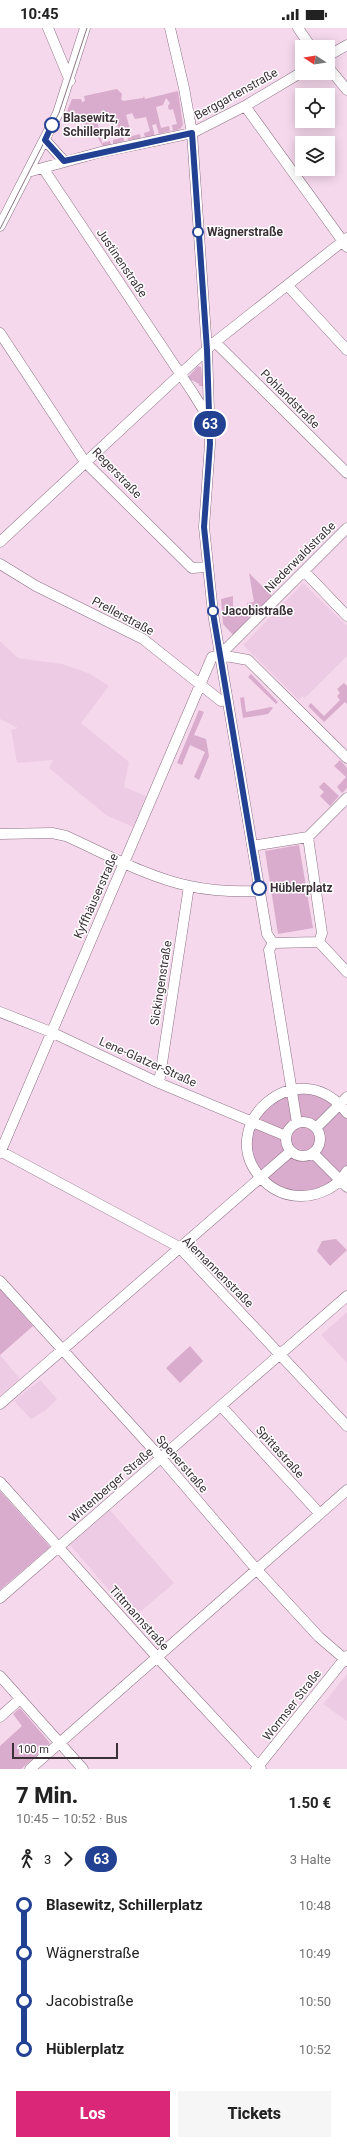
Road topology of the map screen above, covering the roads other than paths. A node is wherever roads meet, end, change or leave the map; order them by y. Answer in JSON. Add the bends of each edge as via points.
{"nodes":[{"id":1,"x":48,"y":28,"type":"edge"},
{"id":2,"x":85,"y":28,"type":"edge"},
{"id":3,"x":170,"y":28,"type":"edge"},
{"id":4,"x":298,"y":28,"type":"edge"},
{"id":5,"x":306,"y":40,"type":"edge"},
{"id":6,"x":347,"y":45,"type":"edge"},
{"id":7,"x":335,"y":52,"type":"edge"},
{"id":8,"x":335,"y":75,"type":"edge"},
{"id":9,"x":295,"y":76,"type":"edge"},
{"id":10,"x":70,"y":81,"type":"junction"},
{"id":11,"x":347,"y":90,"type":"edge"},
{"id":12,"x":245,"y":106,"type":"junction"},
{"id":13,"x":192,"y":133,"type":"junction"},
{"id":14,"x":45,"y":140,"type":"junction"},
{"id":15,"x":64,"y":161,"type":"junction"},
{"id":16,"x":43,"y":168,"type":"junction"},
{"id":17,"x":28,"y":172,"type":"junction"},
{"id":18,"x":0,"y":226,"type":"edge"},
{"id":19,"x":345,"y":242,"type":"edge"},
{"id":20,"x":288,"y":286,"type":"junction"},
{"id":21,"x":0,"y":333,"type":"edge"},
{"id":22,"x":215,"y":342,"type":"junction"},
{"id":23,"x":207,"y":350,"type":"junction"},
{"id":24,"x":347,"y":350,"type":"edge"},
{"id":25,"x":180,"y":374,"type":"junction"},
{"id":26,"x":210,"y":420,"type":"junction"},
{"id":27,"x":85,"y":462,"type":"junction"},
{"id":28,"x":347,"y":474,"type":"edge"},
{"id":29,"x":347,"y":528,"type":"edge"},
{"id":30,"x":0,"y":542,"type":"edge"},
{"id":31,"x":0,"y":564,"type":"edge"},
{"id":32,"x":207,"y":567,"type":"junction"},
{"id":33,"x":304,"y":572,"type":"junction"},
{"id":34,"x":347,"y":616,"type":"edge"},
{"id":35,"x":220,"y":655,"type":"junction"},
{"id":36,"x":200,"y":684,"type":"junction"},
{"id":37,"x":227,"y":699,"type":"junction"},
{"id":38,"x":347,"y":758,"type":"edge"},
{"id":39,"x":347,"y":798,"type":"edge"},
{"id":40,"x":0,"y":834,"type":"edge"},
{"id":41,"x":308,"y":837,"type":"junction"},
{"id":42,"x":252,"y":846,"type":"junction"},
{"id":43,"x":125,"y":862,"type":"junction"},
{"id":44,"x":189,"y":886,"type":"junction"},
{"id":45,"x":260,"y":891,"type":"junction"},
{"id":46,"x":319,"y":942,"type":"junction"},
{"id":47,"x":272,"y":943,"type":"junction"},
{"id":48,"x":347,"y":972,"type":"edge"},
{"id":49,"x":0,"y":1012,"type":"edge"},
{"id":50,"x":50,"y":1032,"type":"junction"},
{"id":51,"x":159,"y":1083,"type":"junction"},
{"id":52,"x":292,"y":1089,"type":"junction"},
{"id":53,"x":343,"y":1100,"type":"edge"},
{"id":54,"x":347,"y":1113,"type":"edge"},
{"id":55,"x":252,"y":1121,"type":"junction"},
{"id":56,"x":297,"y":1123,"type":"junction"},
{"id":57,"x":316,"y":1128,"type":"junction"},
{"id":58,"x":286,"y":1136,"type":"junction"},
{"id":59,"x":0,"y":1152,"type":"edge"},
{"id":60,"x":291,"y":1152,"type":"junction"},
{"id":61,"x":313,"y":1153,"type":"junction"},
{"id":62,"x":347,"y":1171,"type":"edge"},
{"id":63,"x":260,"y":1177,"type":"junction"},
{"id":64,"x":344,"y":1183,"type":"edge"},
{"id":65,"x":179,"y":1248,"type":"junction"},
{"id":66,"x":0,"y":1281,"type":"edge"},
{"id":67,"x":347,"y":1296,"type":"edge"},
{"id":68,"x":62,"y":1352,"type":"junction"},
{"id":69,"x":281,"y":1354,"type":"junction"},
{"id":70,"x":0,"y":1404,"type":"edge"},
{"id":71,"x":221,"y":1406,"type":"junction"},
{"id":72,"x":347,"y":1426,"type":"edge"},
{"id":73,"x":161,"y":1458,"type":"junction"},
{"id":74,"x":0,"y":1482,"type":"edge"},
{"id":75,"x":347,"y":1490,"type":"edge"},
{"id":76,"x":320,"y":1514,"type":"junction"},
{"id":77,"x":59,"y":1547,"type":"junction"},
{"id":78,"x":257,"y":1570,"type":"junction"},
{"id":79,"x":0,"y":1598,"type":"edge"},
{"id":80,"x":157,"y":1657,"type":"junction"},
{"id":81,"x":346,"y":1659,"type":"edge"},
{"id":82,"x":0,"y":1676,"type":"edge"},
{"id":83,"x":20,"y":1699,"type":"junction"},
{"id":84,"x":0,"y":1717,"type":"edge"},
{"id":85,"x":59,"y":1743,"type":"junction"},
{"id":86,"x":258,"y":1768,"type":"edge"},
{"id":87,"x":30,"y":1769,"type":"edge"},
{"id":88,"x":82,"y":1769,"type":"edge"}],
"edges":[{"from":1,"to":10,"type":"street"},
{"from":2,"to":10,"type":"street"},
{"from":3,"to":13,"type":"street"},
{"from":4,"to":5,"type":"street"},
{"from":6,"to":7,"type":"street"},
{"from":8,"to":11,"type":"street"},
{"from":9,"to":12,"type":"street","name":"Berggartenstraße"},
{"from":10,"to":14,"type":"street"},
{"from":12,"to":13,"type":"street","name":"Berggartenstraße"},
{"from":12,"to":19,"type":"street"},
{"from":13,"to":15,"type":"street","name":"Berggartenstraße"},
{"from":13,"to":23,"type":"street"},
{"from":14,"to":15,"type":"street"},
{"from":14,"to":17,"type":"street"},
{"from":15,"to":16,"type":"street","name":"Berggartenstraße"},
{"from":16,"to":17,"type":"street","name":"Berggartenstraße"},
{"from":16,"to":25,"type":"street","name":"Justinenstraße"},
{"from":17,"to":18,"type":"street"},
{"from":19,"to":20,"type":"street"},
{"from":20,"to":22,"type":"street"},
{"from":20,"to":24,"type":"street"},
{"from":21,"to":27,"type":"street","name":"Regerstraße"},
{"from":22,"to":23,"type":"street"},
{"from":22,"to":28,"type":"street","name":"Pohlandstraße"},
{"from":23,"to":25,"type":"street"},
{"from":23,"to":26,"type":"street"},
{"from":25,"to":26,"type":"street","name":"Justinenstraße"},
{"from":25,"to":27,"type":"street"},
{"from":26,"to":32,"type":"street","via":[[204,527]]},
{"from":27,"to":30,"type":"street"},
{"from":27,"to":32,"type":"street","name":"Regerstraße","via":[[192,568]]},
{"from":29,"to":33,"type":"street","name":"Niederwaldstraße"},
{"from":31,"to":36,"type":"street","name":"Prellerstraße","via":[[36,586],[143,639]]},
{"from":32,"to":35,"type":"street"},
{"from":33,"to":34,"type":"street"},
{"from":33,"to":35,"type":"street","name":"Niederwaldstraße"},
{"from":35,"to":36,"type":"street","name":"Kyffhäuserstraße","via":[[212,657]]},
{"from":35,"to":37,"type":"street"},
{"from":35,"to":38,"type":"street","via":[[248,660]]},
{"from":36,"to":37,"type":"street","name":"Prellerstraße","via":[[220,701]]},
{"from":36,"to":43,"type":"street","name":"Kyffhäuserstraße"},
{"from":37,"to":42,"type":"street"},
{"from":39,"to":41,"type":"street"},
{"from":40,"to":43,"type":"street","via":[[52,833],[66,836]]},
{"from":41,"to":42,"type":"street"},
{"from":41,"to":46,"type":"street","via":[[322,932]]},
{"from":42,"to":45,"type":"street"},
{"from":43,"to":44,"type":"street"},
{"from":43,"to":50,"type":"street","name":"Kyffhäuserstraße"},
{"from":44,"to":45,"type":"street","via":[[228,892]]},
{"from":44,"to":51,"type":"street","name":"Sickingenstraße"},
{"from":45,"to":47,"type":"street","via":[[266,934]]},
{"from":46,"to":47,"type":"street"},
{"from":46,"to":48,"type":"street"},
{"from":47,"to":52,"type":"street","via":[[270,956]]},
{"from":49,"to":50,"type":"street","name":"Lene-Glatzer-Straße"},
{"from":50,"to":51,"type":"street","name":"Lene-Glatzer-Straße"},
{"from":50,"to":59,"type":"street","name":"Kyffhäuserstraße"},
{"from":51,"to":55,"type":"street","name":"Lene-Glatzer-Straße"},
{"from":52,"to":53,"type":"street","via":[[314,1090]]},
{"from":52,"to":55,"type":"street","via":[[269,1100]]},
{"from":52,"to":56,"type":"street"},
{"from":53,"to":54,"type":"street"},
{"from":53,"to":57,"type":"street"},
{"from":55,"to":58,"type":"street","name":"Lene-Glatzer-Straße"},
{"from":55,"to":63,"type":"street","via":[[248,1150]]},
{"from":56,"to":57,"type":"street","via":[[307,1123]]},
{"from":56,"to":58,"type":"street","via":[[288,1130]]},
{"from":57,"to":61,"type":"street","via":[[319,1133],[319,1144]]},
{"from":58,"to":60,"type":"street","via":[[286,1143]]},
{"from":59,"to":65,"type":"street","name":"Alemannenstraße"},
{"from":60,"to":61,"type":"street","via":[[299,1156]]},
{"from":60,"to":63,"type":"street"},
{"from":61,"to":64,"type":"street"},
{"from":62,"to":64,"type":"street"},
{"from":63,"to":64,"type":"street","via":[[279,1191],[298,1196],[318,1194]]},
{"from":63,"to":65,"type":"street"},
{"from":65,"to":68,"type":"street"},
{"from":65,"to":69,"type":"street","name":"Alemannenstraße"},
{"from":66,"to":68,"type":"street","name":"Spenerstraße"},
{"from":67,"to":69,"type":"street","name":"Wittenberger Straße"},
{"from":68,"to":70,"type":"street"},
{"from":68,"to":73,"type":"street","name":"Spenerstraße"},
{"from":69,"to":71,"type":"street","name":"Wittenberger Straße"},
{"from":69,"to":72,"type":"street","name":"Alemannenstraße"},
{"from":71,"to":73,"type":"street","name":"Wittenberger Straße"},
{"from":71,"to":76,"type":"street","name":"Spittastraße"},
{"from":73,"to":77,"type":"street","name":"Wittenberger Straße"},
{"from":73,"to":78,"type":"street","name":"Spenerstraße"},
{"from":74,"to":77,"type":"street","name":"Tittmannstraße"},
{"from":75,"to":76,"type":"street"},
{"from":76,"to":78,"type":"street"},
{"from":77,"to":79,"type":"street","name":"Wittenberger Straße"},
{"from":77,"to":80,"type":"street","name":"Tittmannstraße"},
{"from":78,"to":80,"type":"street"},
{"from":78,"to":81,"type":"street","name":"Spenerstraße","via":[[319,1638]]},
{"from":80,"to":85,"type":"street"},
{"from":80,"to":86,"type":"street","name":"Tittmannstraße"},
{"from":81,"to":86,"type":"street","name":"Wormser Straße"},
{"from":82,"to":83,"type":"street"},
{"from":83,"to":84,"type":"street"},
{"from":83,"to":85,"type":"street"},
{"from":85,"to":87,"type":"street"},
{"from":85,"to":88,"type":"street"}]}
